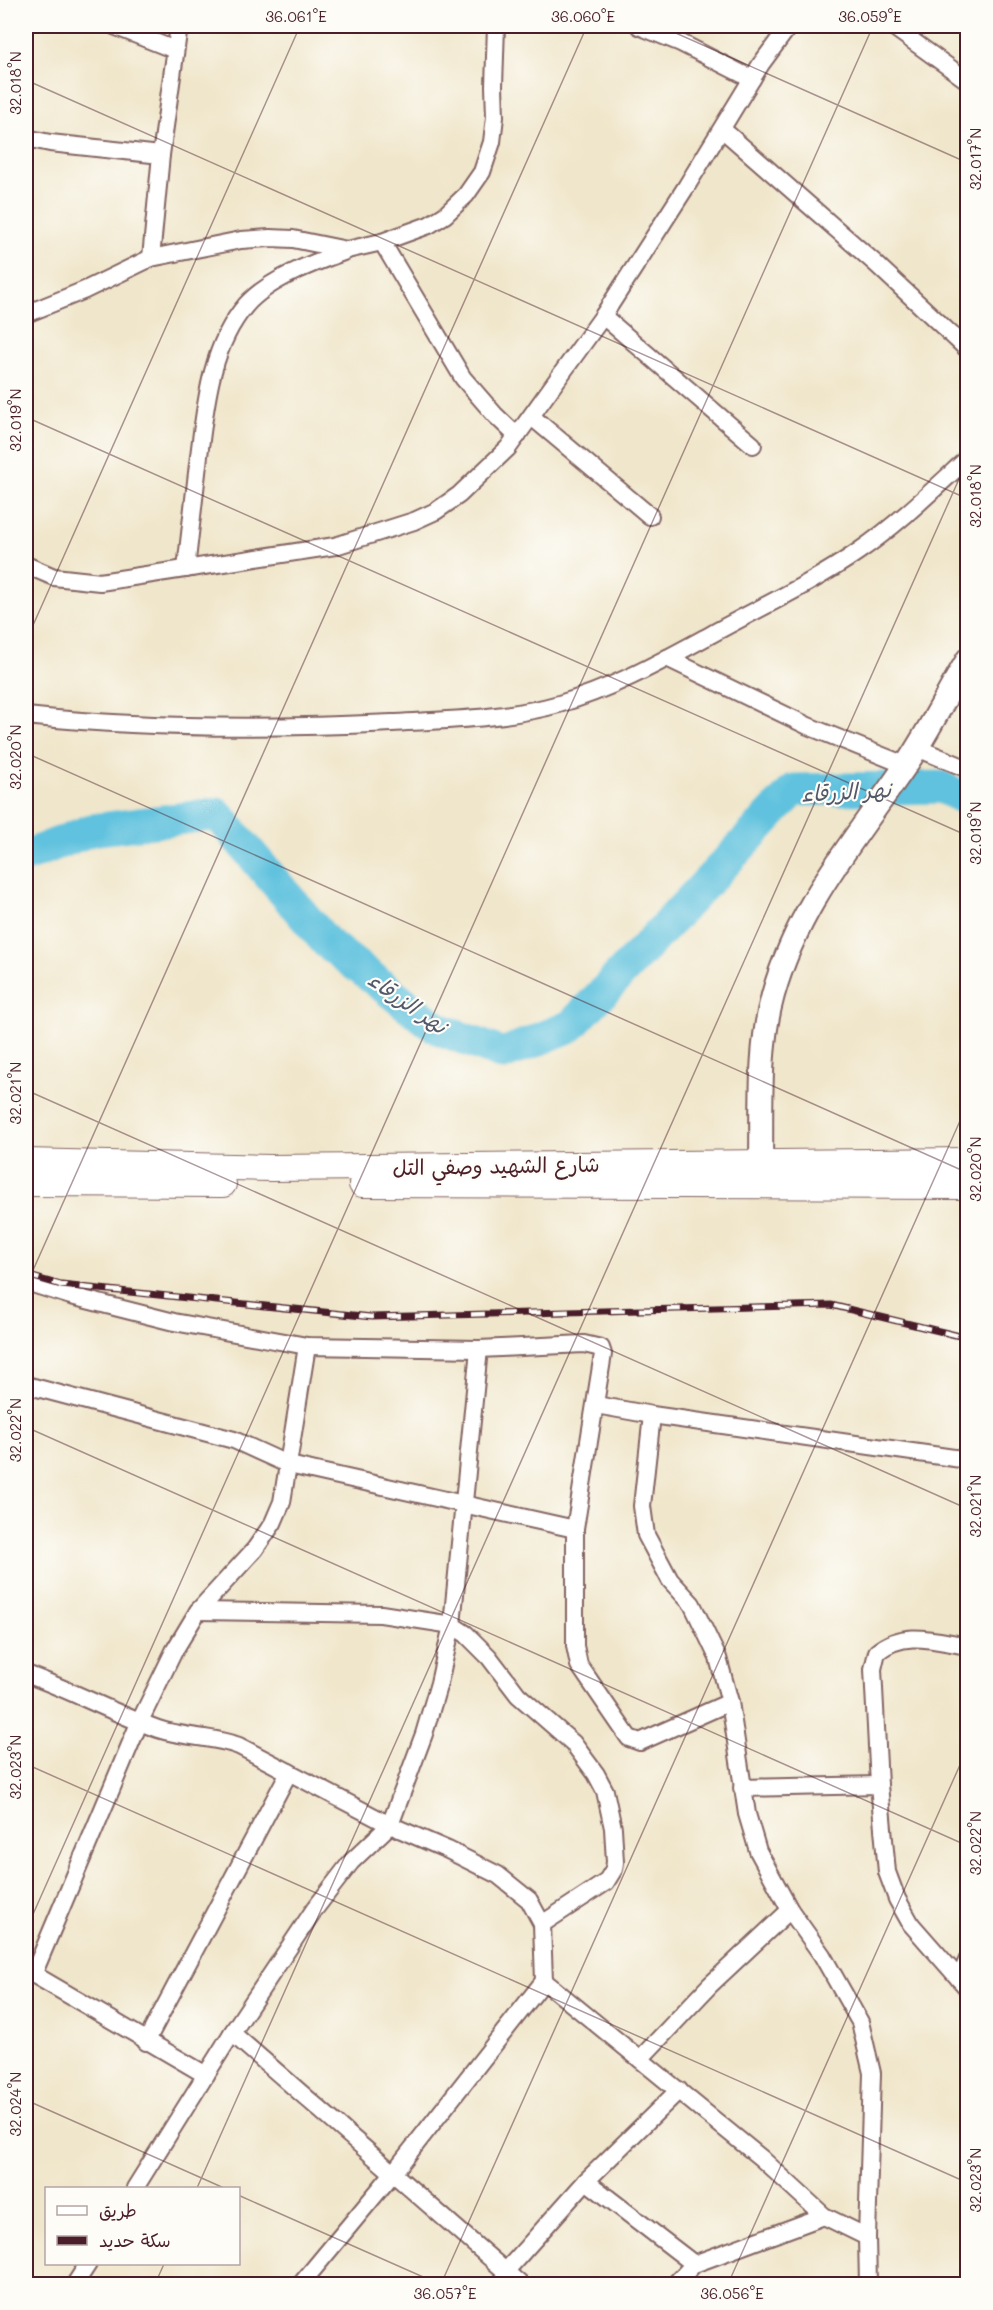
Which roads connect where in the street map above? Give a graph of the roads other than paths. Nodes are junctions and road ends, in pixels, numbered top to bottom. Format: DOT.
graph roads {
  1 [pos="114,26"];
  2 [pos="179,26"];
  3 [pos="496,26"];
  4 [pos="639,26"];
  5 [pos="789,26"];
  6 [pos="892,26"];
  7 [pos="175,50"];
  8 [pos="752,79"];
  9 [pos="968,81"];
  10 [pos="722,129"];
  11 [pos="26,138"];
  12 [pos="161,155"];
  13 [pos="382,242"];
  14 [pos="347,250"];
  15 [pos="150,258"];
  16 [pos="26,314"];
  17 [pos="603,316"];
  18 [pos="968,350"];
  19 [pos="532,417"];
  20 [pos="517,436"];
  21 [pos="753,445"];
  22 [pos="968,458"];
  23 [pos="650,516"];
  24 [pos="26,565"];
  25 [pos="186,569"];
  26 [pos="667,658"];
  27 [pos="968,659"];
  28 [pos="26,716"];
  29 [pos="905,766"];
  30 [pos="968,769"];
  31 [pos="968,1161"];
  32 [pos="26,1162"];
  33 [pos="761,1162"];
  34 [pos="26,1183"];
  35 [pos="968,1186"];
  36 [pos="26,1282"];
  37 [pos="307,1346"];
  38 [pos="479,1349"];
  39 [pos="26,1385"];
  40 [pos="596,1405"];
  41 [pos="652,1415"];
  42 [pos="968,1460"];
  43 [pos="289,1465"];
  44 [pos="465,1503"];
  45 [pos="575,1528"];
  46 [pos="198,1611"];
  47 [pos="452,1625"];
  48 [pos="968,1646"];
  49 [pos="26,1674"];
  50 [pos="730,1702"];
  51 [pos="140,1721"];
  52 [pos="289,1772"];
  53 [pos="879,1785"];
  54 [pos="742,1788"];
  55 [pos="390,1826"];
  56 [pos="790,1910"];
  57 [pos="542,1924"];
  58 [pos="968,1959"];
  59 [pos="29,1972"];
  60 [pos="544,1981"];
  61 [pos="963,1984"];
  62 [pos="232,2033"];
  63 [pos="147,2042"];
  64 [pos="640,2059"];
  65 [pos="206,2075"];
  66 [pos="679,2090"];
  67 [pos="394,2172"];
  68 [pos="586,2181"];
  69 [pos="136,2187"];
  70 [pos="824,2216"];
  71 [pos="867,2237"];
  72 [pos="694,2264"];
  73 [pos="87,2265"];
  74 [pos="506,2271"];
  75 [pos="75,2284"];
  76 [pos="301,2284"];
  77 [pos="520,2284"];
  78 [pos="675,2284"];
  79 [pos="868,2284"];
  1 -- 7 [label="street"];
  2 -- 7 [label="street"];
  3 -- 13 [label="street"];
  4 -- 8 [label="street"];
  5 -- 8 [label="street"];
  6 -- 9 [label="street"];
  7 -- 12 [label="street"];
  8 -- 10 [label="street"];
  10 -- 17 [label="street"];
  10 -- 18 [label="street"];
  11 -- 12 [label="street"];
  12 -- 15 [label="street"];
  13 -- 14 [label="street"];
  13 -- 20 [label="street"];
  14 -- 15 [label="street"];
  14 -- 25 [label="street"];
  15 -- 16 [label="street"];
  17 -- 19 [label="street"];
  17 -- 21 [label="street"];
  19 -- 20 [label="street"];
  19 -- 23 [label="street"];
  20 -- 25 [label="street"];
  22 -- 26 [label="street"];
  24 -- 25 [label="street"];
  26 -- 28 [label="street"];
  26 -- 29 [label="street"];
  27 -- 29 [label="street"];
  29 -- 30 [label="street"];
  29 -- 33 [label="street"];
  31 -- 33 [label="main road, شارع الشهيد وصفي التل"];
  32 -- 33 [label="main road, شارع الشهيد وصفي التل"];
  34 -- 35 [label="main road, شارع الشهيد وصفي التل"];
  36 -- 37 [label="street"];
  37 -- 38 [label="street"];
  37 -- 43 [label="street"];
  38 -- 40 [label="street"];
  38 -- 44 [label="street"];
  39 -- 43 [label="street"];
  40 -- 41 [label="street"];
  40 -- 45 [label="street"];
  41 -- 42 [label="street"];
  41 -- 50 [label="street"];
  43 -- 44 [label="street"];
  43 -- 46 [label="street"];
  44 -- 45 [label="street"];
  44 -- 47 [label="street"];
  45 -- 50 [label="street"];
  46 -- 47 [label="street"];
  46 -- 51 [label="street"];
  47 -- 55 [label="street"];
  47 -- 57 [label="street"];
  48 -- 53 [label="street"];
  49 -- 51 [label="street"];
  50 -- 54 [label="street"];
  51 -- 52 [label="street"];
  51 -- 59 [label="street"];
  52 -- 55 [label="street"];
  52 -- 63 [label="street"];
  53 -- 54 [label="street"];
  53 -- 61 [label="street"];
  54 -- 56 [label="street"];
  55 -- 57 [label="street"];
  55 -- 62 [label="street"];
  56 -- 64 [label="street"];
  56 -- 71 [label="street"];
  57 -- 60 [label="street"];
  58 -- 61 [label="street"];
  59 -- 63 [label="street"];
  60 -- 64 [label="street"];
  60 -- 67 [label="street"];
  62 -- 65 [label="street"];
  62 -- 67 [label="street"];
  63 -- 65 [label="street"];
  64 -- 66 [label="street"];
  65 -- 69 [label="street"];
  66 -- 68 [label="street"];
  66 -- 70 [label="street"];
  67 -- 74 [label="street"];
  67 -- 76 [label="street"];
  68 -- 72 [label="street"];
  68 -- 74 [label="street"];
  70 -- 71 [label="street"];
  70 -- 72 [label="street"];
  71 -- 79 [label="street"];
  72 -- 78 [label="street"];
  73 -- 75 [label="street"];
  74 -- 77 [label="street"];
}
